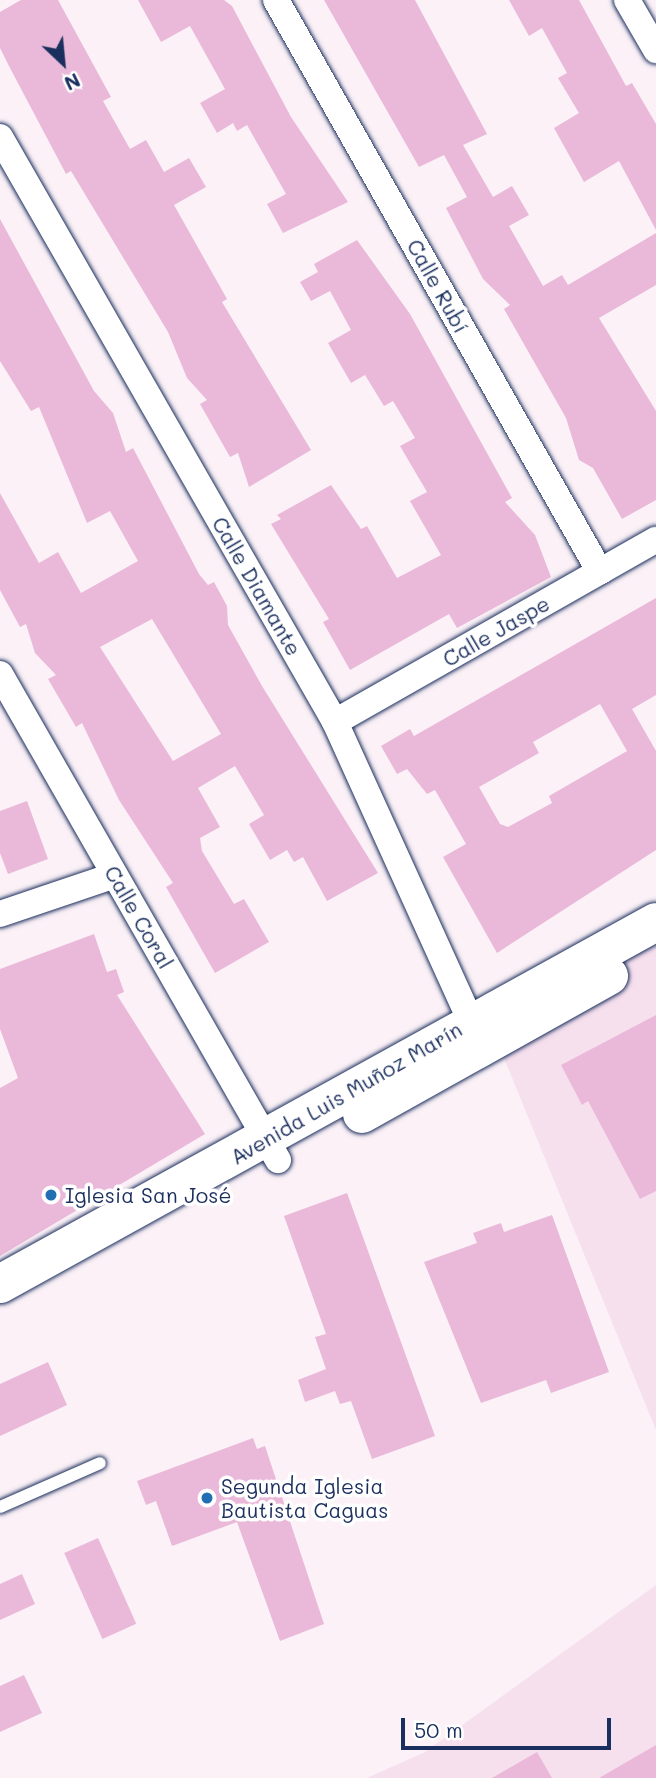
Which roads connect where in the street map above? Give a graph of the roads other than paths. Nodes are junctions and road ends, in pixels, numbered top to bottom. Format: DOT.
graph roads {
  1 [pos="276,0"];
  2 [pos="627,0"];
  3 [pos="656,50"];
  4 [pos="0,137"];
  5 [pos="656,540"];
  6 [pos="600,572"];
  7 [pos="0,674"];
  8 [pos="335,722"];
  9 [pos="115,875"];
  10 [pos="0,914"];
  11 [pos="656,922"];
  12 [pos="656,950"];
  13 [pos="484,1031"];
  14 [pos="272,1150"];
  15 [pos="0,1284"];
  16 [pos="0,1309"];
  17 [pos="100,1464"];
  18 [pos="0,1507"];
  1 -- 6 [label="street, Calle Rubí"];
  2 -- 3 [label="street"];
  4 -- 8 [label="street, Calle Diamante"];
  5 -- 6 [label="street, Calle Jaspe"];
  6 -- 8 [label="street, Calle Jaspe"];
  7 -- 9 [label="street, Calle Coral"];
  8 -- 13 [label="street, Calle Diamante"];
  9 -- 10 [label="street"];
  9 -- 14 [label="street, Calle Coral"];
  11 -- 13 [label="main road, Avenida Luis Muñoz Marín"];
  12 -- 13 [label="main road, Avenida Luis Muñoz Marín"];
  13 -- 14 [label="main road, Avenida Luis Muñoz Marín"];
  14 -- 15 [label="main road, Avenida Luis Muñoz Marín"];
  14 -- 16 [label="main road, Avenida Luis Muñoz Marín"];
  17 -- 18 [label="lane"];
}
